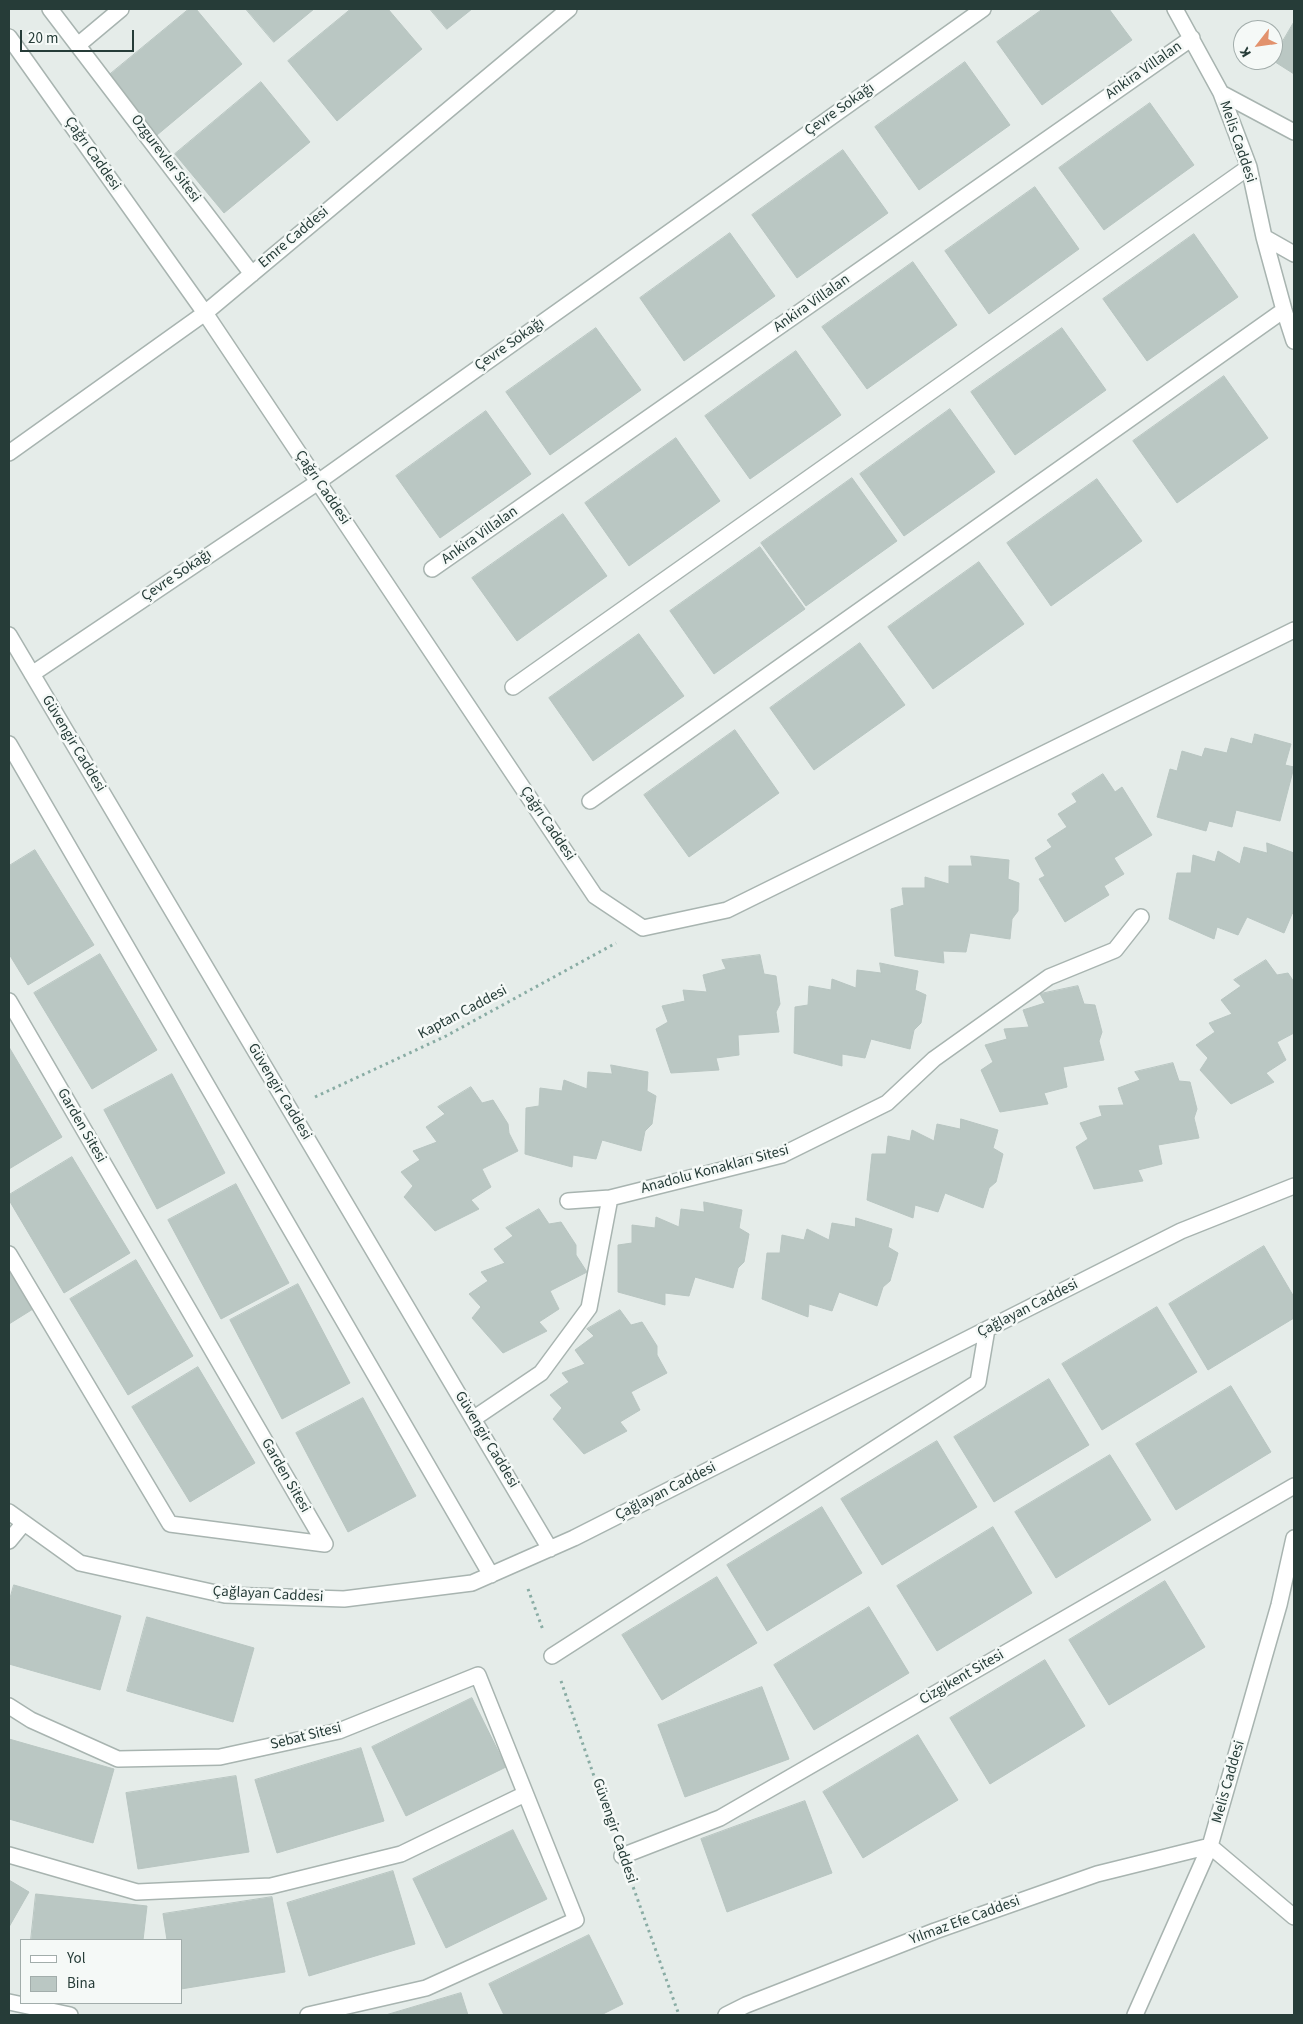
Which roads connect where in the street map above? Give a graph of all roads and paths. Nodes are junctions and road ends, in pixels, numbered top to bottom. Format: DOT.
graph roads {
  1 [pos="50,9"];
  2 [pos="121,9"];
  3 [pos="569,9"];
  4 [pos="983,9"];
  5 [pos="1175,9"];
  6 [pos="9,36"];
  7 [pos="1192,38"];
  8 [pos="78,45"];
  9 [pos="1221,93"];
  10 [pos="1294,132"];
  11 [pos="1249,167"];
  12 [pos="1264,237"];
  13 [pos="1294,254"];
  14 [pos="252,274"];
  15 [pos="1284,310"];
  16 [pos="205,313"];
  17 [pos="1294,341"];
  18 [pos="9,453"];
  19 [pos="318,482"];
  20 [pos="432,569"];
  21 [pos="1294,630"];
  22 [pos="9,635"];
  23 [pos="32,674"];
  24 [pos="513,687"];
  25 [pos="9,744"];
  26 [pos="590,802"];
  27 [pos="1141,917"];
  28 [pos="643,928"];
  29 [pos="9,1001"];
  30 [pos="289,1109"];
  31 [pos="1294,1186"];
  32 [pos="610,1198"];
  33 [pos="568,1201"];
  34 [pos="9,1254"];
  35 [pos="987,1330"];
  36 [pos="473,1419"];
  37 [pos="1294,1486"];
  38 [pos="9,1512"];
  39 [pos="23,1524"];
  40 [pos="1294,1538"];
  41 [pos="9,1541"];
  42 [pos="550,1549"];
  43 [pos="518,1562"];
  44 [pos="491,1575"];
  45 [pos="552,1656"];
  46 [pos="9,1706"];
  47 [pos="525,1794"];
  48 [pos="1210,1846"];
  49 [pos="9,1854"];
  50 [pos="622,1856"];
  51 [pos="1294,1917"];
  52 [pos="9,2002"];
  53 [pos="70,2015"];
  54 [pos="308,2015"];
  55 [pos="679,2015"];
  56 [pos="726,2015"];
  57 [pos="1135,2015"];
  1 -- 8 [label="street, Ozgurevler Sitesi"];
  2 -- 8 [label="street"];
  3 -- 14 [label="street, Emre Caddesi"];
  4 -- 19 [label="street, Çevre Sokağı"];
  5 -- 7 [label="street, Melis Caddesi"];
  6 -- 16 [label="street, Çağrı Caddesi"];
  7 -- 9 [label="street, Melis Caddesi"];
  7 -- 20 [label="street, Ankira Villalan"];
  8 -- 14 [label="street, Ozgurevler Sitesi"];
  9 -- 10 [label="street"];
  9 -- 11 [label="street, Melis Caddesi"];
  11 -- 12 [label="street, Melis Caddesi"];
  11 -- 24 [label="street"];
  12 -- 13 [label="street"];
  12 -- 15 [label="street, Melis Caddesi"];
  14 -- 16 [label="street, Emre Caddesi"];
  15 -- 17 [label="street, Melis Caddesi"];
  15 -- 26 [label="street"];
  16 -- 18 [label="street, Emre Caddesi"];
  16 -- 19 [label="street, Çağrı Caddesi"];
  19 -- 23 [label="street, Çevre Sokağı"];
  19 -- 28 [label="street, Çağrı Caddesi"];
  21 -- 28 [label="street"];
  22 -- 23 [label="street, Güvengir Caddesi"];
  23 -- 30 [label="street, Güvengir Caddesi"];
  25 -- 44 [label="street"];
  27 -- 32 [label="street, Anadolu Konakları Sitesi"];
  28 -- 30 [label="path, Kaptan Caddesi"];
  29 -- 34 [label="street, Garden Sitesi"];
  30 -- 36 [label="street, Güvengir Caddesi"];
  31 -- 35 [label="street, Çağlayan Caddesi"];
  32 -- 33 [label="street, Anadolu Konakları Sitesi"];
  32 -- 36 [label="street"];
  35 -- 42 [label="street, Çağlayan Caddesi"];
  35 -- 45 [label="street"];
  36 -- 42 [label="street, Güvengir Caddesi"];
  37 -- 50 [label="street, Cizgikent Sitesi"];
  38 -- 39 [label="street, Çağlayan Caddesi"];
  39 -- 41 [label="street"];
  39 -- 44 [label="street, Çağlayan Caddesi"];
  40 -- 48 [label="street, Melis Caddesi"];
  42 -- 43 [label="street, Çağlayan Caddesi"];
  43 -- 44 [label="street, Çağlayan Caddesi"];
  43 -- 45 [label="path, Güvengir Caddesi"];
  45 -- 50 [label="path, Güvengir Caddesi"];
  46 -- 47 [label="street, Sebat Sitesi"];
  47 -- 49 [label="street"];
  47 -- 54 [label="street, Sebat Sitesi"];
  48 -- 51 [label="street"];
  48 -- 56 [label="street, Yılmaz Efe Caddesi"];
  48 -- 57 [label="street, Melis Caddesi"];
  50 -- 55 [label="path, Güvengir Caddesi"];
  52 -- 53 [label="street"];
}
